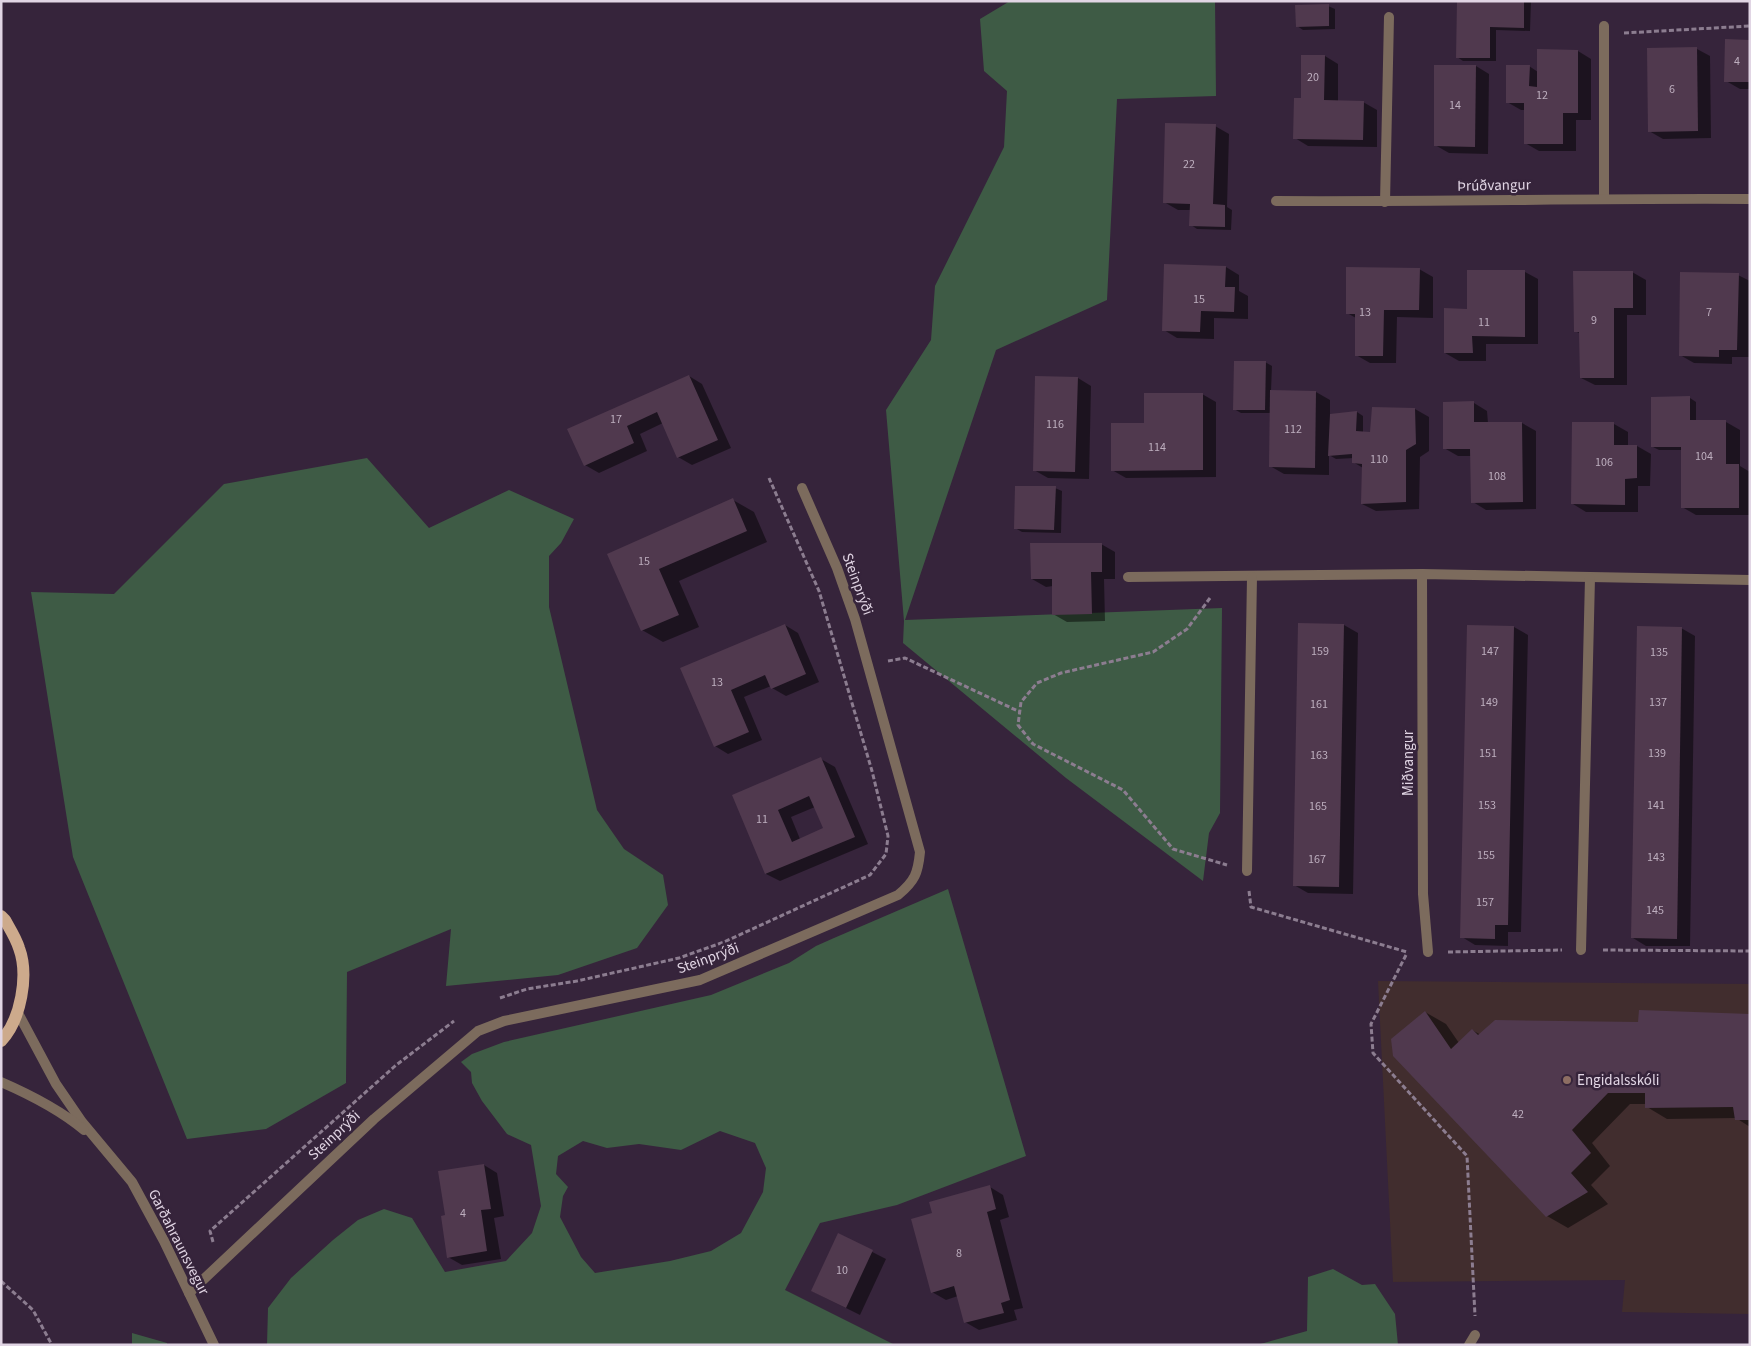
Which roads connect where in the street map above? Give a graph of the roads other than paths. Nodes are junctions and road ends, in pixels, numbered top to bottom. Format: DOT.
graph roads {
  1 [pos="1389,17"];
  2 [pos="1604,30"];
  3 [pos="1604,198"];
  4 [pos="1750,200"];
  5 [pos="1276,201"];
  6 [pos="1386,202"];
  7 [pos="802,488"];
  8 [pos="1422,574"];
  9 [pos="1128,577"];
  10 [pos="1252,577"];
  11 [pos="1590,578"];
  12 [pos="1750,580"];
  13 [pos="1247,871"];
  14 [pos="3,915"];
  15 [pos="1582,950"];
  16 [pos="1428,952"];
  17 [pos="18,1013"];
  18 [pos="1,1041"];
  19 [pos="1,1082"];
  20 [pos="112,1157"];
  21 [pos="189,1293"];
  22 [pos="1475,1335"];
  23 [pos="214,1345"];
  24 [pos="1469,1345"];
  1 -- 6 [label="street"];
  2 -- 3 [label="street"];
  3 -- 4 [label="street, Þrúðvangur"];
  3 -- 6 [label="street, Þrúðvangur"];
  5 -- 6 [label="street, Þrúðvangur"];
  7 -- 21 [label="street, Steinprýði"];
  8 -- 10 [label="street"];
  8 -- 11 [label="street"];
  8 -- 16 [label="street, Miðvangur"];
  9 -- 10 [label="street"];
  10 -- 13 [label="street"];
  11 -- 12 [label="street"];
  11 -- 15 [label="street"];
  14 -- 17 [label="main road"];
  17 -- 18 [label="main road"];
  17 -- 20 [label="street, Garðahraunsvegur"];
  19 -- 20 [label="street, Garðahraunsvegur"];
  20 -- 21 [label="street, Garðahraunsvegur"];
  21 -- 23 [label="street, Garðahraunsvegur"];
  22 -- 24 [label="street"];
}
